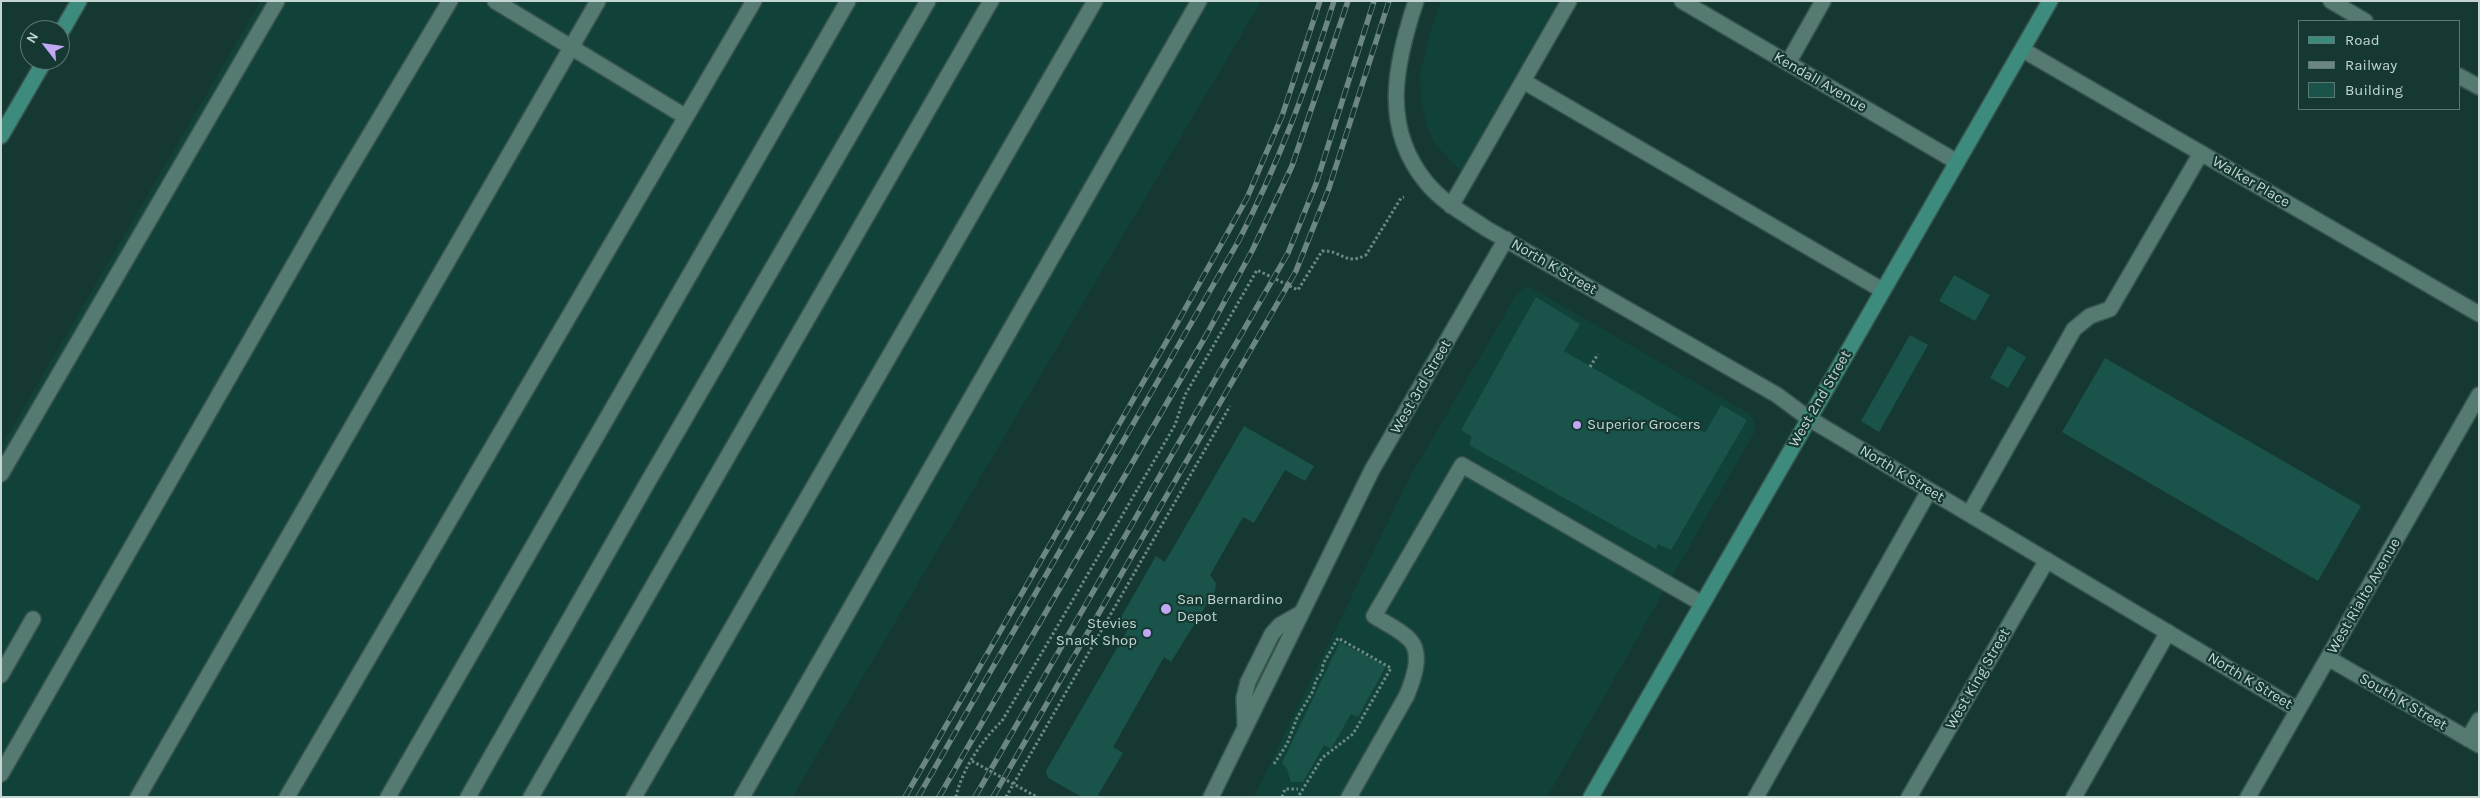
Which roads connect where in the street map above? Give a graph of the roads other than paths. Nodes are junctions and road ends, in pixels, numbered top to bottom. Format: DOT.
graph roads {
  1 [pos="79,1"];
  2 [pos="277,1"];
  3 [pos="450,1"];
  4 [pos="495,1"];
  5 [pos="598,1"];
  6 [pos="754,1"];
  7 [pos="848,1"];
  8 [pos="928,1"];
  9 [pos="991,1"];
  10 [pos="1095,1"];
  11 [pos="1199,1"];
  12 [pos="1416,1"];
  13 [pos="1569,1"];
  14 [pos="1682,1"];
  15 [pos="1823,1"];
  16 [pos="2050,1"];
  17 [pos="2331,1"];
  18 [pos="68,20"];
  19 [pos="2363,20"];
  20 [pos="572,47"];
  21 [pos="2023,50"];
  22 [pos="1788,63"];
  23 [pos="39,70"];
  24 [pos="2460,77"];
  25 [pos="1523,81"];
  26 [pos="2479,87"];
  27 [pos="686,117"];
  28 [pos="1,136"];
  29 [pos="2201,153"];
  30 [pos="1957,162"];
  31 [pos="1451,206"];
  32 [pos="1506,239"];
  33 [pos="1882,290"];
  34 [pos="2479,314"];
  35 [pos="2479,395"];
  36 [pos="1808,418"];
  37 [pos="1,474"];
  38 [pos="1929,491"];
  39 [pos="1969,514"];
  40 [pos="2046,560"];
  41 [pos="1701,603"];
  42 [pos="33,619"];
  43 [pos="2168,632"];
  44 [pos="2328,658"];
  45 [pos="1,675"];
  46 [pos="2298,710"];
  47 [pos="2479,720"];
  48 [pos="2473,742"];
  49 [pos="1,774"];
  50 [pos="138,797"];
  51 [pos="287,797"];
  52 [pos="388,797"];
  53 [pos="468,797"];
  54 [pos="531,797"];
  55 [pos="634,797"];
  56 [pos="742,797"];
  57 [pos="1211,797"];
  58 [pos="1349,797"];
  59 [pos="1591,797"];
  60 [pos="1756,797"];
  61 [pos="1909,797"];
  62 [pos="2074,797"];
  63 [pos="2248,797"];
  1 -- 18 [label="main road"];
  2 -- 37 [label="street"];
  3 -- 49 [label="street"];
  4 -- 20 [label="street"];
  5 -- 20 [label="street"];
  6 -- 27 [label="street"];
  7 -- 52 [label="street"];
  8 -- 53 [label="street"];
  9 -- 54 [label="street"];
  10 -- 55 [label="street"];
  11 -- 56 [label="street"];
  12 -- 31 [label="street"];
  13 -- 25 [label="street"];
  14 -- 22 [label="street, Kendall Avenue"];
  15 -- 22 [label="street"];
  16 -- 21 [label="main road, West 2nd Street"];
  17 -- 19 [label="street"];
  20 -- 27 [label="street"];
  20 -- 50 [label="street"];
  21 -- 29 [label="street, Walker Place"];
  21 -- 30 [label="main road, West 2nd Street"];
  22 -- 30 [label="street, Kendall Avenue"];
  23 -- 28 [label="main road"];
  24 -- 26 [label="street"];
  25 -- 31 [label="street"];
  25 -- 33 [label="street"];
  27 -- 51 [label="street"];
  29 -- 34 [label="street, Walker Place"];
  29 -- 39 [label="street"];
  30 -- 33 [label="main road, West 2nd Street"];
  31 -- 32 [label="street"];
  32 -- 36 [label="street, North K Street"];
  32 -- 57 [label="street, West 3rd Street"];
  33 -- 36 [label="main road, West 2nd Street"];
  35 -- 44 [label="street, West Rialto Avenue"];
  36 -- 38 [label="street, North K Street"];
  36 -- 41 [label="main road, West 2nd Street"];
  38 -- 39 [label="street, North K Street"];
  38 -- 60 [label="street"];
  39 -- 40 [label="street, North K Street"];
  40 -- 43 [label="street, North K Street"];
  40 -- 61 [label="street, West King Street"];
  41 -- 58 [label="street"];
  41 -- 59 [label="main road, West 2nd Street"];
  42 -- 45 [label="street"];
  43 -- 46 [label="street, North K Street"];
  43 -- 62 [label="street"];
  44 -- 46 [label="street, West Rialto Avenue"];
  44 -- 48 [label="street, South K Street"];
  46 -- 63 [label="street, West Rialto Avenue"];
  47 -- 48 [label="street"];
}
